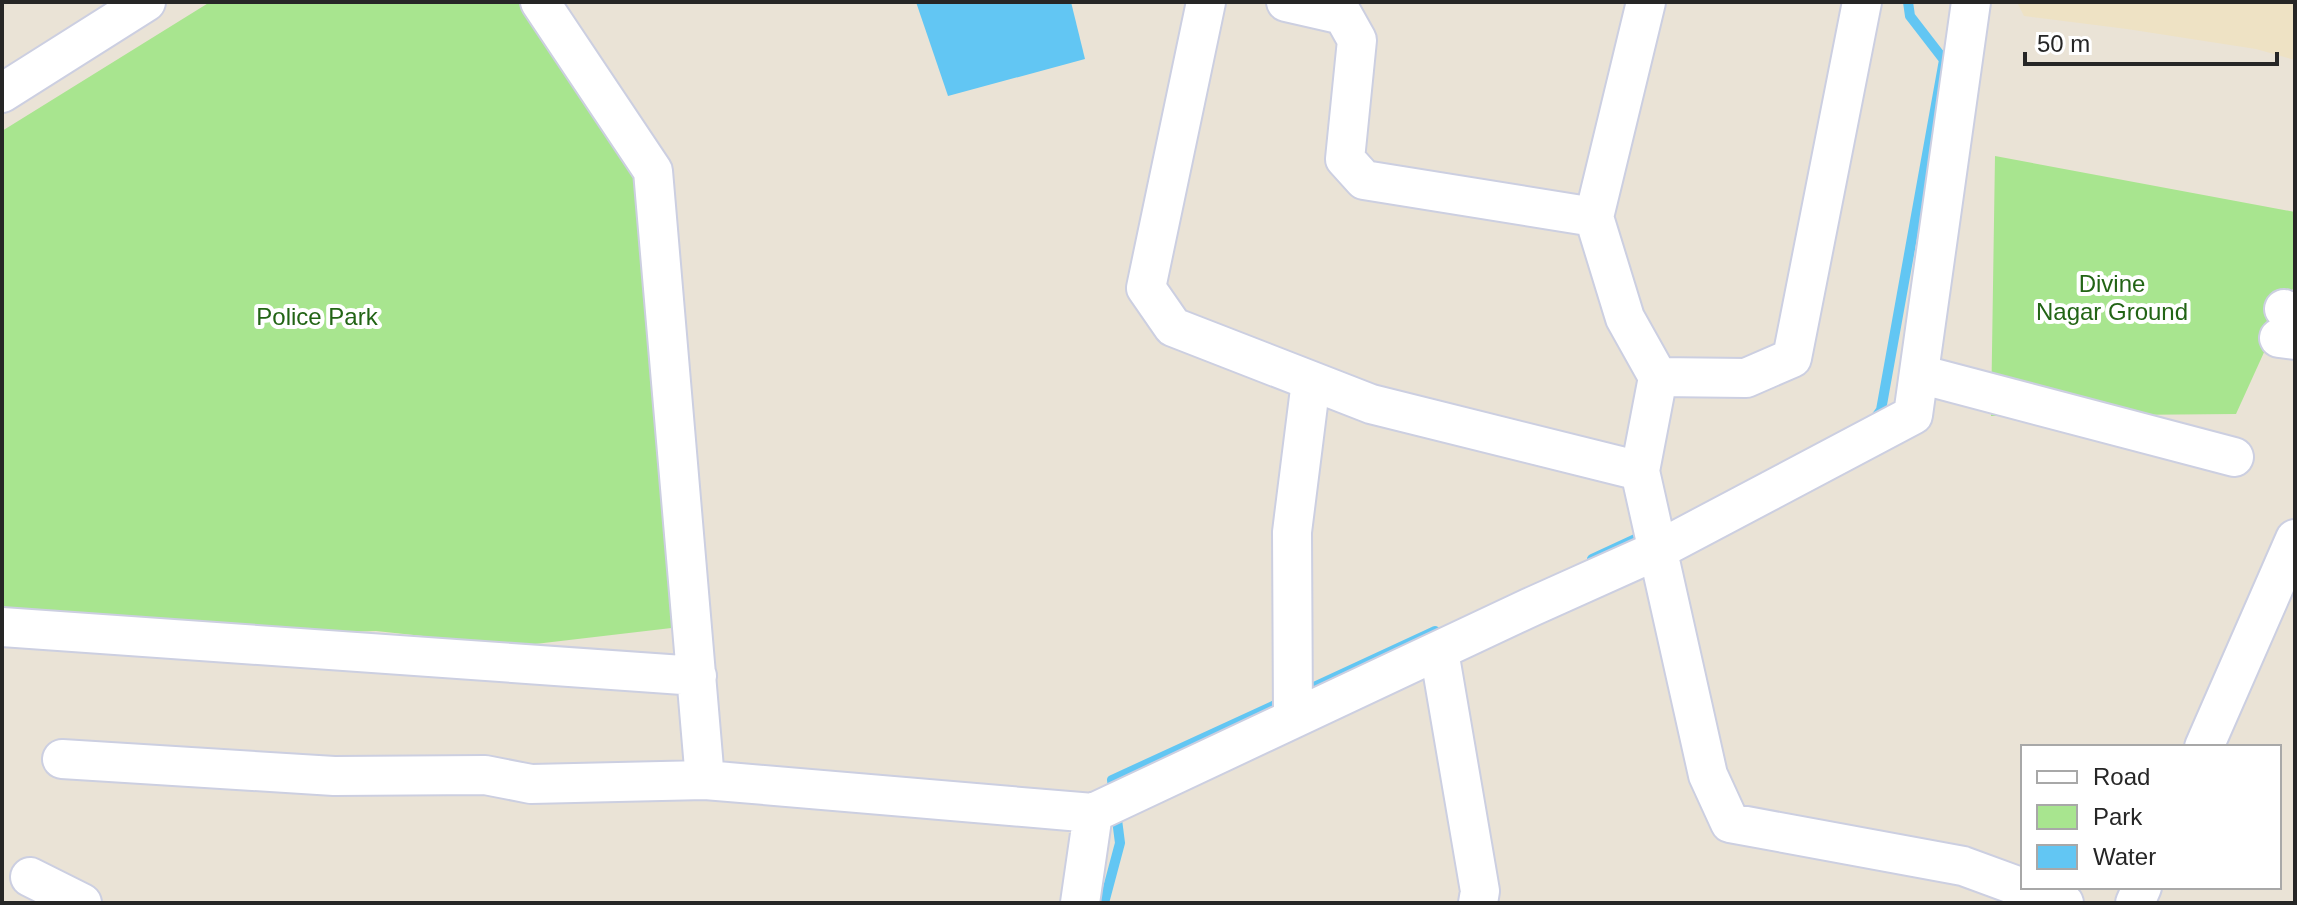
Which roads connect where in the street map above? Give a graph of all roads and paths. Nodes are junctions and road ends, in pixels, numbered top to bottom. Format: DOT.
graph roads {
  1 [pos="146,2"];
  2 [pos="540,2"];
  3 [pos="1206,2"];
  4 [pos="1286,2"];
  5 [pos="1646,2"];
  6 [pos="1862,2"];
  7 [pos="1971,2"];
  8 [pos="2,93"];
  9 [pos="1594,217"];
  10 [pos="1919,374"];
  11 [pos="1658,377"];
  12 [pos="1311,381"];
  13 [pos="2234,457"];
  14 [pos="1640,471"];
  15 [pos="2295,539"];
  16 [pos="1658,550"];
  17 [pos="2,627"];
  18 [pos="1439,651"];
  19 [pos="697,676"];
  20 [pos="1293,719"];
  21 [pos="2205,745"];
  22 [pos="62,759"];
  23 [pos="705,780"];
  24 [pos="1093,813"];
  25 [pos="30,877"];
  26 [pos="2021,887"];
  27 [pos="2026,889"];
  28 [pos="82,903"];
  29 [pos="1080,903"];
  30 [pos="1478,903"];
  31 [pos="2064,903"];
  1 -- 8 [label="street"];
  2 -- 19 [label="street"];
  3 -- 12 [label="street"];
  4 -- 9 [label="street"];
  5 -- 9 [label="street"];
  6 -- 11 [label="street"];
  7 -- 10 [label="street"];
  9 -- 11 [label="street"];
  10 -- 13 [label="street"];
  10 -- 16 [label="street"];
  11 -- 14 [label="street"];
  12 -- 14 [label="street"];
  12 -- 20 [label="street"];
  14 -- 16 [label="street"];
  15 -- 21 [label="street"];
  16 -- 18 [label="street"];
  16 -- 26 [label="street"];
  17 -- 19 [label="street"];
  18 -- 20 [label="street"];
  18 -- 30 [label="street"];
  19 -- 23 [label="street"];
  20 -- 24 [label="street"];
  22 -- 23 [label="street"];
  23 -- 24 [label="street"];
  24 -- 29 [label="street"];
  25 -- 28 [label="street"];
  27 -- 31 [label="street"];
}
